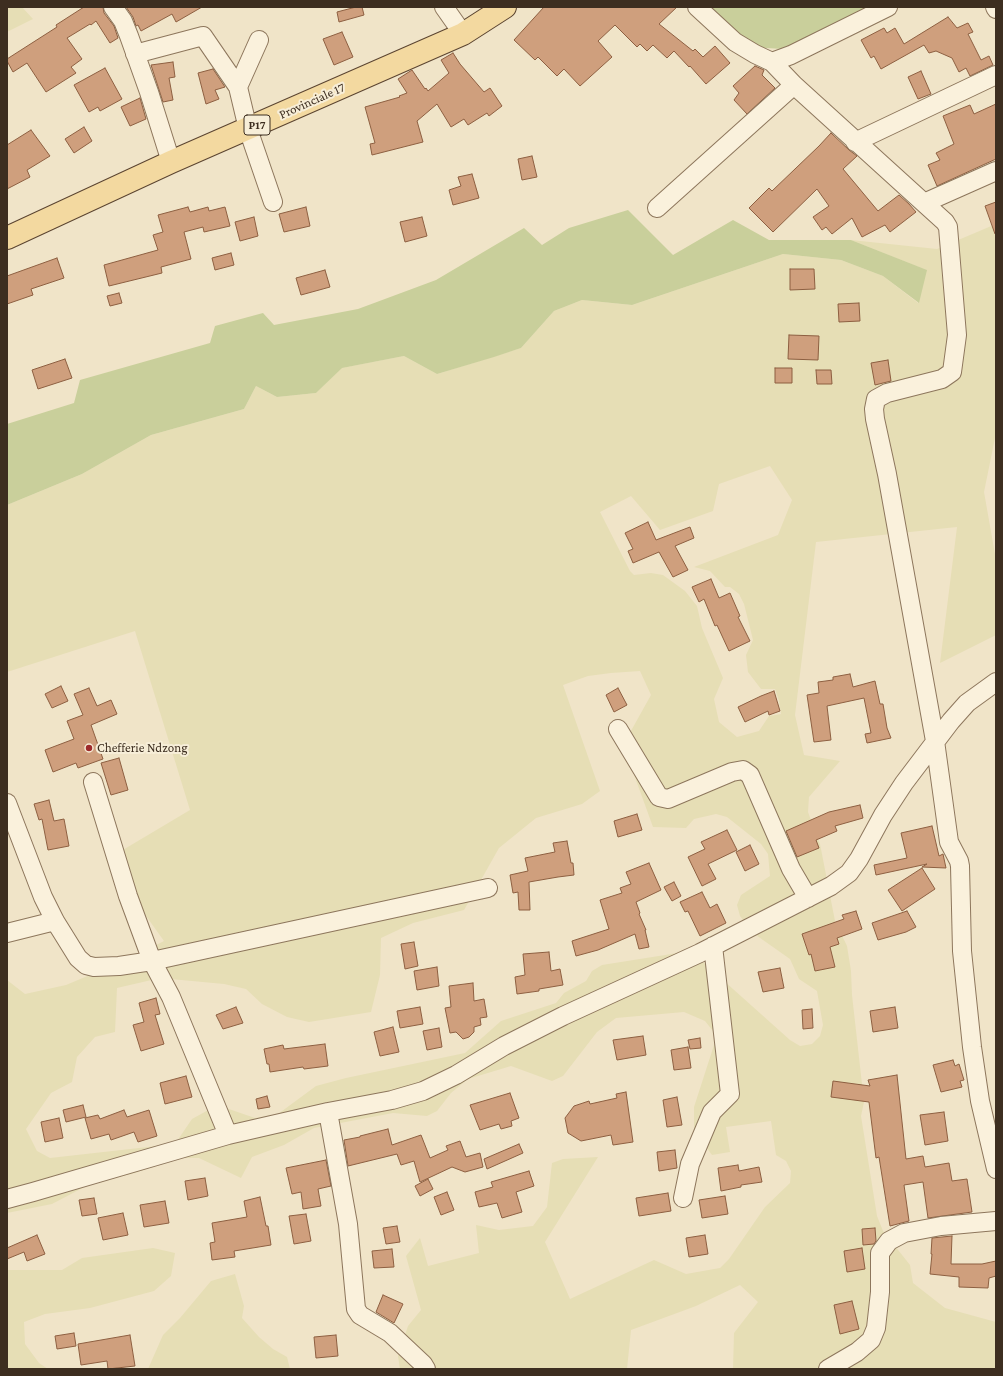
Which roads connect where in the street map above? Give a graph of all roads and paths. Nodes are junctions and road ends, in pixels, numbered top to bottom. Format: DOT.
graph roads {
  1 [pos="113,7"];
  2 [pos="444,7"];
  3 [pos="505,7"];
  4 [pos="697,7"];
  5 [pos="888,7"];
  6 [pos="463,34"];
  7 [pos="259,40"];
  8 [pos="135,54"];
  9 [pos="772,62"];
  10 [pos="996,75"];
  11 [pos="794,85"];
  12 [pos="238,87"];
  13 [pos="248,129"];
  14 [pos="855,142"];
  15 [pos="171,162"];
  16 [pos="996,171"];
  17 [pos="273,202"];
  18 [pos="924,203"];
  19 [pos="657,208"];
  20 [pos="7,238"];
  21 [pos="996,682"];
  22 [pos="618,729"];
  23 [pos="935,742"];
  24 [pos="93,782"];
  25 [pos="7,803"];
  26 [pos="488,888"];
  27 [pos="808,898"];
  28 [pos="54,921"];
  29 [pos="7,933"];
  30 [pos="713,946"];
  31 [pos="152,961"];
  32 [pos="328,1112"];
  33 [pos="228,1135"];
  34 [pos="996,1169"];
  35 [pos="7,1198"];
  36 [pos="683,1198"];
  37 [pos="996,1221"];
  38 [pos="426,1369"];
  39 [pos="828,1369"];
  1 -- 8 [label="street"];
  2 -- 6 [label="street"];
  3 -- 6 [label="main road, Provinciale 17 / P17"];
  4 -- 9 [label="street"];
  5 -- 9 [label="street"];
  6 -- 13 [label="main road, Provinciale 17 / P17"];
  7 -- 12 [label="street"];
  8 -- 12 [label="street"];
  8 -- 15 [label="street"];
  9 -- 11 [label="street"];
  10 -- 14 [label="street"];
  11 -- 14 [label="street"];
  11 -- 19 [label="street"];
  12 -- 13 [label="street"];
  13 -- 15 [label="main road, Provinciale 17 / P17"];
  13 -- 17 [label="street"];
  14 -- 18 [label="street"];
  15 -- 20 [label="main road, Provinciale 17 / P17"];
  16 -- 18 [label="street"];
  18 -- 23 [label="street"];
  21 -- 23 [label="street"];
  22 -- 27 [label="street"];
  23 -- 27 [label="street"];
  23 -- 34 [label="street"];
  24 -- 31 [label="street"];
  25 -- 28 [label="street"];
  26 -- 31 [label="street"];
  27 -- 30 [label="street"];
  28 -- 29 [label="street"];
  28 -- 31 [label="street"];
  30 -- 32 [label="street"];
  30 -- 36 [label="street"];
  31 -- 33 [label="street"];
  32 -- 33 [label="street"];
  32 -- 38 [label="street"];
  33 -- 35 [label="street"];
  37 -- 39 [label="street"];
}
